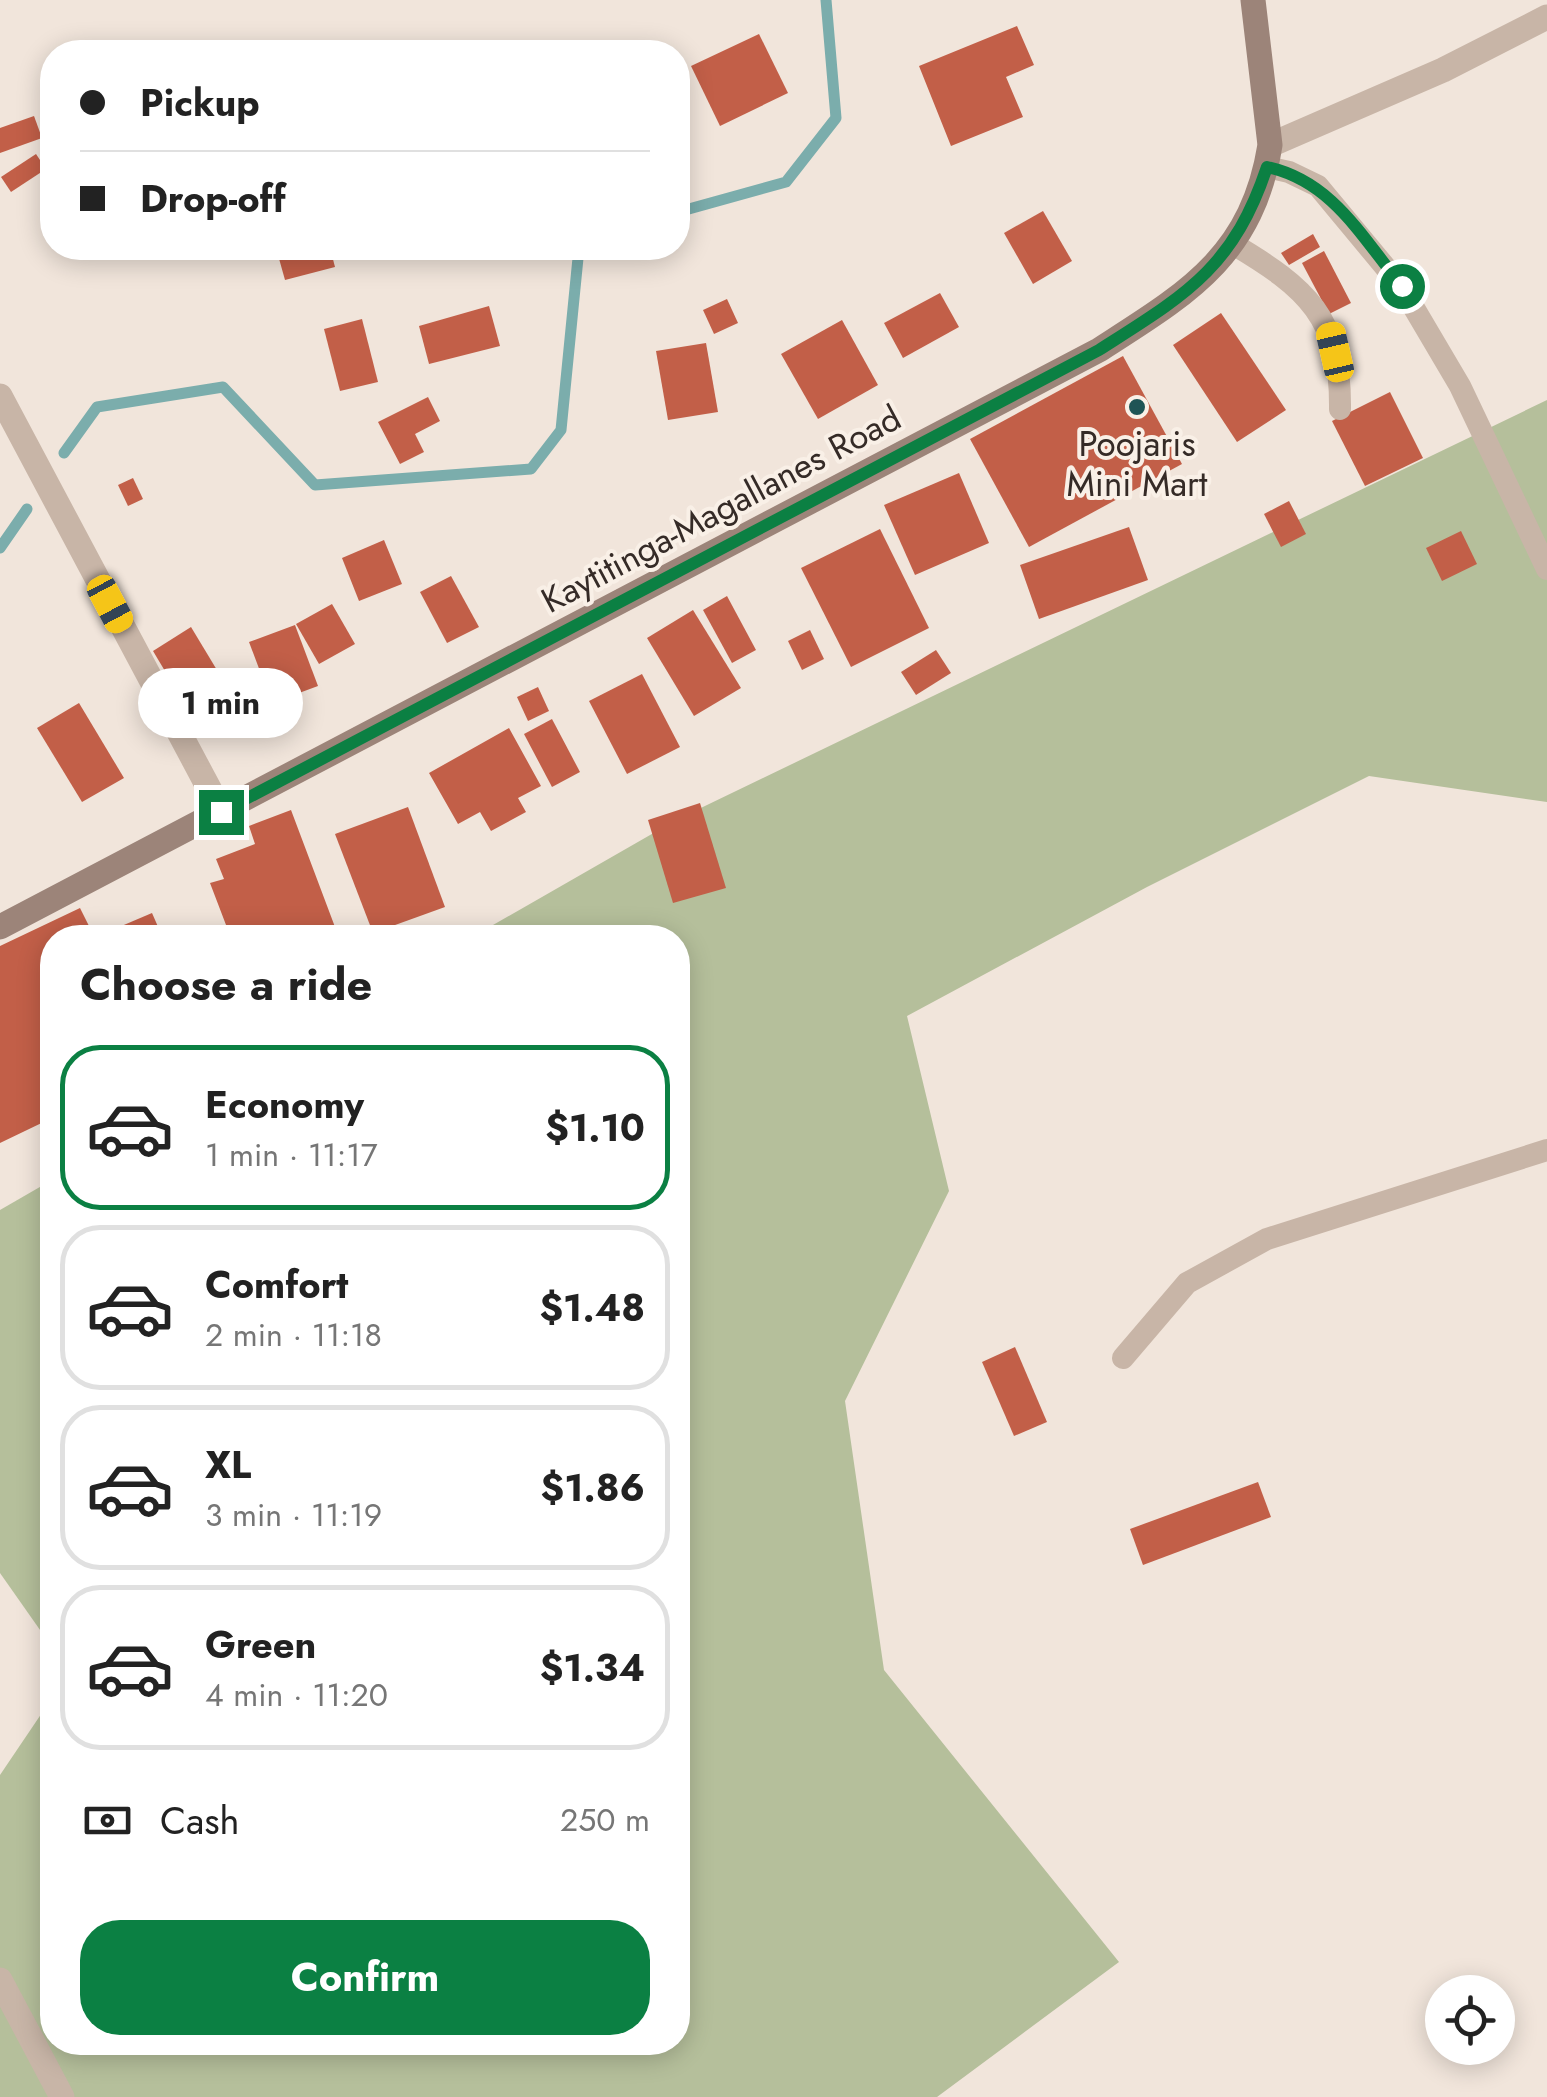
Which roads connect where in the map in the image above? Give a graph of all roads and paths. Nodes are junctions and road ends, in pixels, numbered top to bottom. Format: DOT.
graph roads {
  1 [pos="1252,0"];
  2 [pos="1547,17"];
  3 [pos="1269,156"];
  4 [pos="1233,244"];
  5 [pos="0,396"];
  6 [pos="1340,409"];
  7 [pos="1547,569"];
  8 [pos="221,812"];
  9 [pos="0,927"];
  10 [pos="1547,1150"];
  11 [pos="1123,1358"];
  12 [pos="0,1980"];
  13 [pos="62,2097"];
  1 -- 3 [label="main road, Kaytitinga-Magallanes Road"];
  2 -- 3 [label="street"];
  3 -- 4 [label="main road, Kaytitinga-Magallanes Road"];
  3 -- 7 [label="lane"];
  4 -- 6 [label="lane"];
  4 -- 8 [label="main road, Kaytitinga-Magallanes Road"];
  5 -- 8 [label="street"];
  8 -- 9 [label="main road, Kaytitinga-Magallanes Road"];
  10 -- 11 [label="lane"];
  12 -- 13 [label="street"];
}
